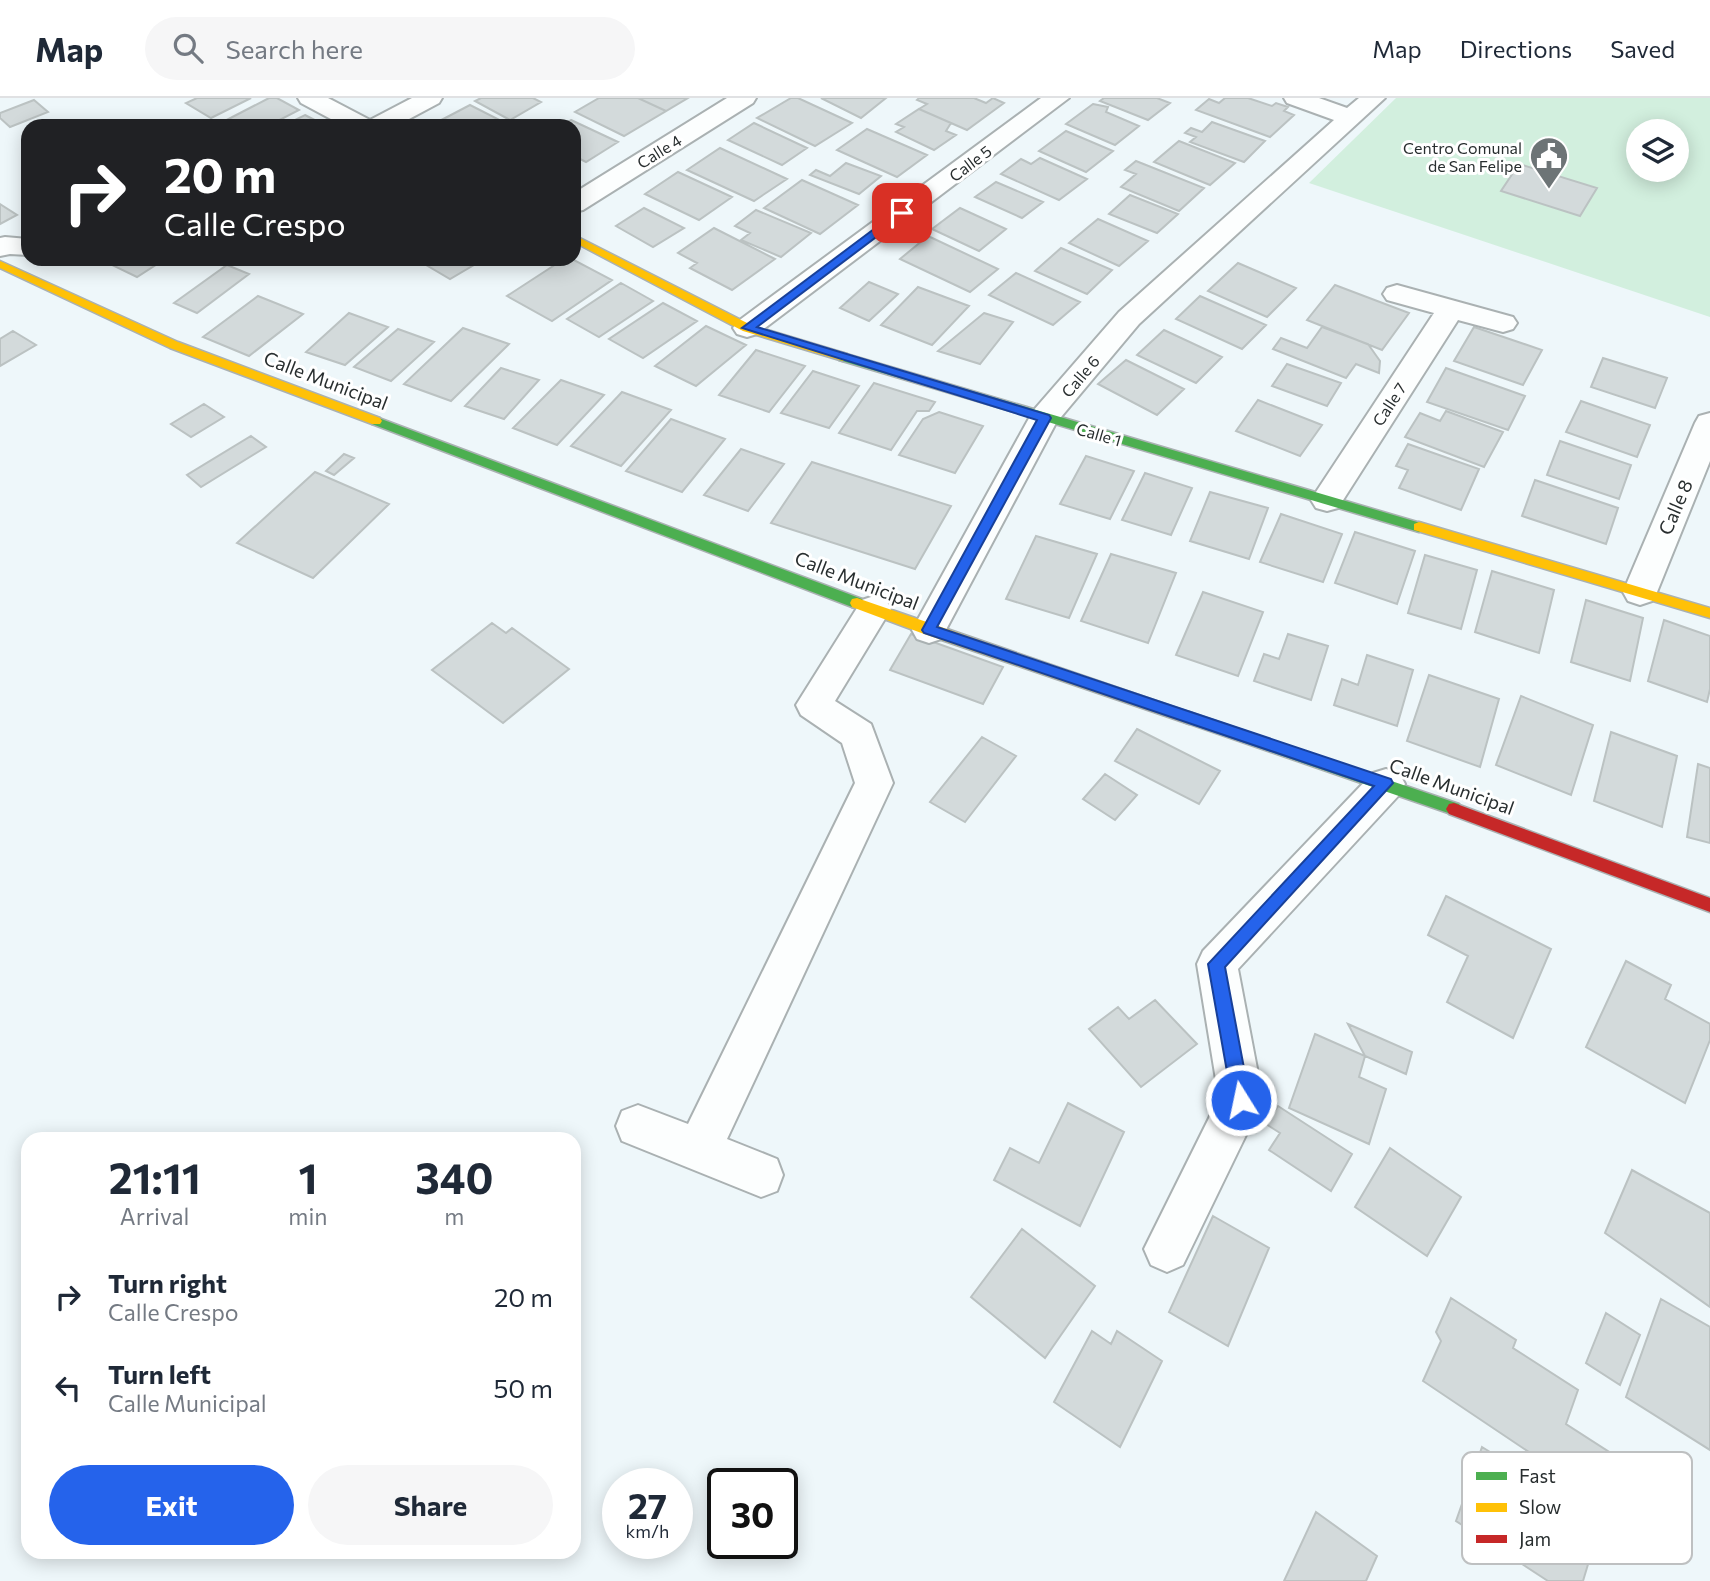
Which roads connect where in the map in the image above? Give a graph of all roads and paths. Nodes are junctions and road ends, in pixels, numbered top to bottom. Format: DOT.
graph roads {
  1 [pos="310,98"];
  2 [pos="430,98"];
  3 [pos="744,98"];
  4 [pos="1057,98"];
  5 [pos="1296,98"];
  6 [pos="1373,98"];
  7 [pos="1350,118"];
  8 [pos="350,119"];
  9 [pos="392,119"];
  10 [pos="581,200"];
  11 [pos="581,241"];
  12 [pos="21,246"];
  13 [pos="0,248"];
  14 [pos="0,264"];
  15 [pos="34,268"];
  16 [pos="1397,294"];
  17 [pos="1451,309"];
  18 [pos="1503,323"];
  19 [pos="747,328"];
  20 [pos="1044,418"];
  21 [pos="1710,423"];
  22 [pos="1327,500"];
  23 [pos="1640,592"];
  24 [pos="874,609"];
  25 [pos="1710,613"];
  26 [pos="929,630"];
  27 [pos="1386,783"];
  28 [pos="1710,905"];
  29 [pos="638,1126"];
  30 [pos="699,1150"];
  31 [pos="761,1175"];
  32 [pos="1167,1249"];
  1 -- 8 [label="street"];
  2 -- 9 [label="street"];
  3 -- 10 [label="street, Calle 4"];
  4 -- 19 [label="street, Calle 5"];
  5 -- 7 [label="street"];
  6 -- 7 [label="street"];
  7 -- 20 [label="street, Calle 6"];
  11 -- 19 [label="street, Calle 1"];
  12 -- 13 [label="street"];
  14 -- 15 [label="street, Calle Municipal"];
  15 -- 24 [label="street, Calle Municipal"];
  16 -- 17 [label="street"];
  17 -- 18 [label="street"];
  17 -- 22 [label="street, Calle 7"];
  19 -- 20 [label="street, Calle 1"];
  20 -- 22 [label="street, Calle 1"];
  20 -- 26 [label="street, Calle 6"];
  21 -- 23 [label="street, Calle 8"];
  22 -- 23 [label="street, Calle 1"];
  23 -- 25 [label="street, Calle 1"];
  24 -- 26 [label="street, Calle Municipal"];
  24 -- 30 [label="street"];
  26 -- 27 [label="street, Calle Municipal"];
  27 -- 28 [label="street, Calle Municipal"];
  27 -- 32 [label="street"];
  29 -- 30 [label="street"];
  30 -- 31 [label="street"];
}
